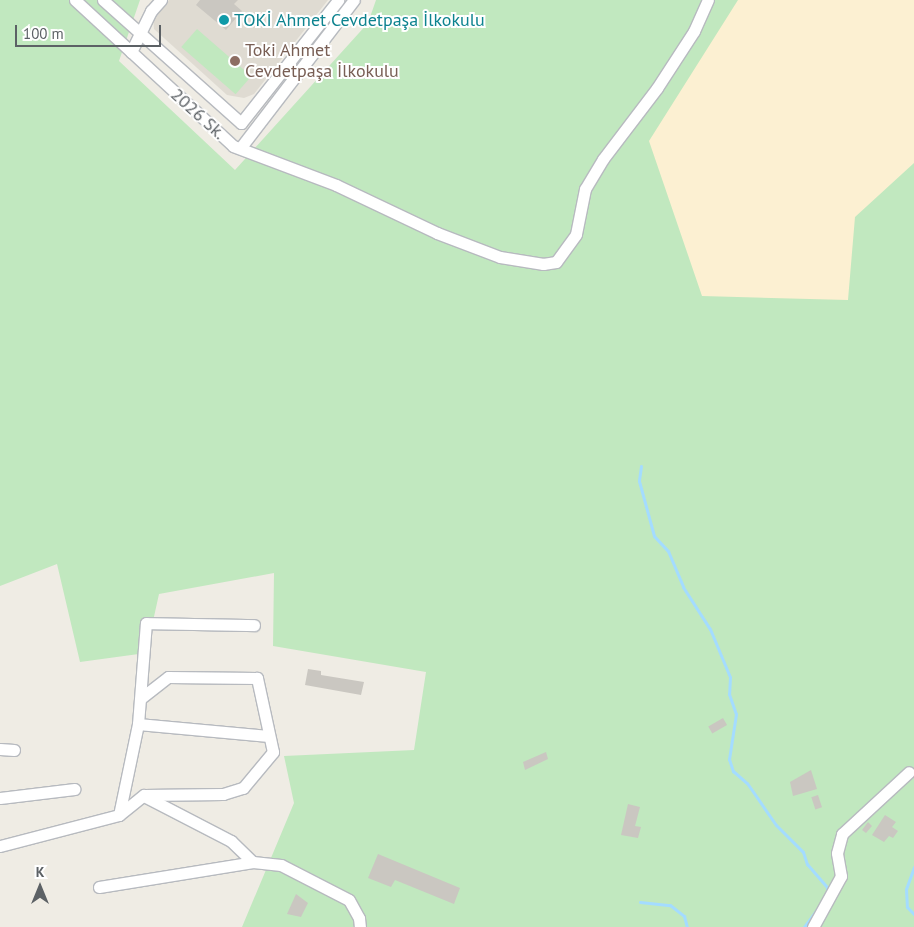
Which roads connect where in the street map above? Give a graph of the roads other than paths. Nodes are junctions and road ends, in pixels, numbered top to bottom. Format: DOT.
graph roads {
  1 [pos="75,0"];
  2 [pos="103,0"];
  3 [pos="161,0"];
  4 [pos="338,0"];
  5 [pos="354,0"];
  6 [pos="708,0"];
  7 [pos="140,34"];
  8 [pos="131,52"];
  9 [pos="241,147"];
  10 [pos="254,625"];
  11 [pos="140,698"];
  12 [pos="138,724"];
  13 [pos="268,736"];
  14 [pos="0,749"];
  15 [pos="14,750"];
  16 [pos="910,772"];
  17 [pos="74,789"];
  18 [pos="144,795"];
  19 [pos="0,798"];
  20 [pos="119,815"];
  21 [pos="0,846"];
  22 [pos="253,862"];
  23 [pos="99,886"];
  24 [pos="360,927"];
  25 [pos="814,927"];
  1 -- 8 [label="street, 2026 Sk."];
  2 -- 7 [label="street"];
  3 -- 7 [label="street"];
  4 -- 7 [label="street, 2026 Sk."];
  5 -- 9 [label="street, 2026 Sk."];
  6 -- 9 [label="street"];
  7 -- 8 [label="street"];
  8 -- 9 [label="street, 2026 Sk."];
  10 -- 11 [label="street"];
  11 -- 12 [label="street"];
  11 -- 13 [label="street"];
  12 -- 13 [label="street"];
  12 -- 20 [label="street"];
  13 -- 18 [label="street"];
  14 -- 15 [label="street"];
  16 -- 25 [label="street"];
  17 -- 19 [label="street"];
  18 -- 20 [label="street"];
  18 -- 22 [label="street"];
  20 -- 21 [label="street"];
  22 -- 23 [label="street"];
  22 -- 24 [label="street"];
}
